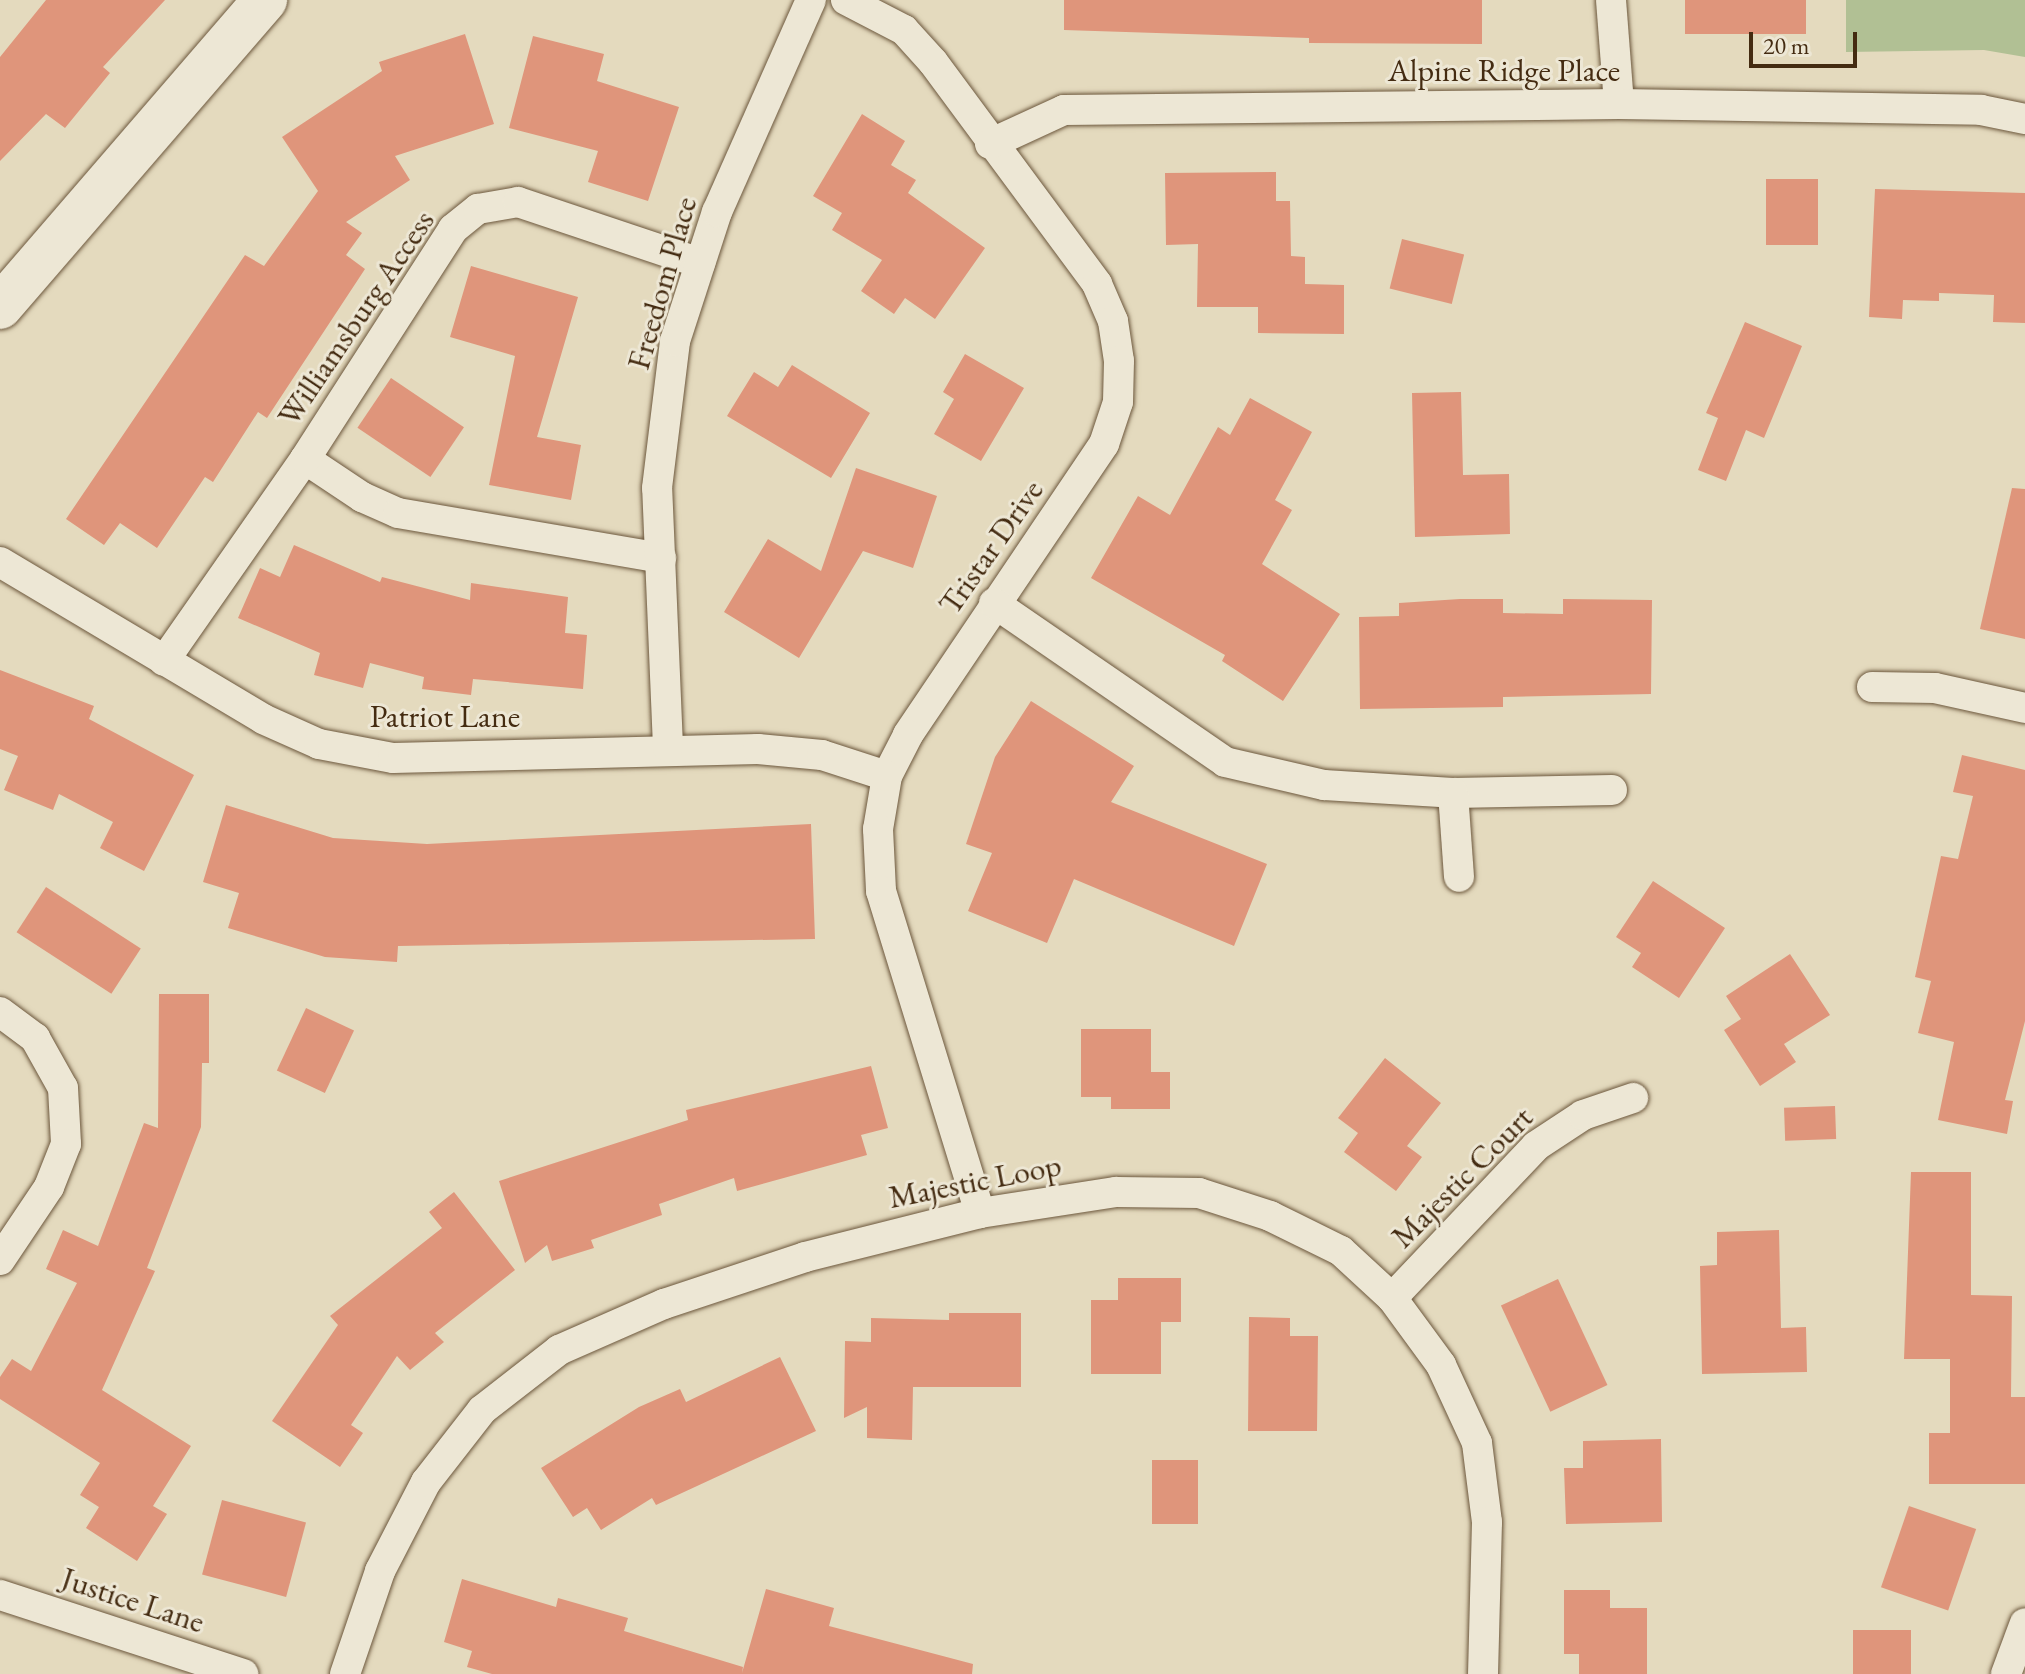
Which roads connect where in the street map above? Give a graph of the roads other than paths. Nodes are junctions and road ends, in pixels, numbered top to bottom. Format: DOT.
graph roads {
  1 [pos="265,0"];
  2 [pos="811,0"];
  3 [pos="846,0"];
  4 [pos="1611,0"];
  5 [pos="1619,104"];
  6 [pos="2025,119"];
  7 [pos="990,144"];
  8 [pos="700,263"];
  9 [pos="0,307"];
  10 [pos="305,459"];
  11 [pos="661,558"];
  12 [pos="0,562"];
  13 [pos="994,603"];
  14 [pos="164,661"];
  15 [pos="1872,687"];
  16 [pos="2025,708"];
  17 [pos="668,747"];
  18 [pos="887,776"];
  19 [pos="1612,790"];
  20 [pos="1453,793"];
  21 [pos="1459,877"];
  22 [pos="0,1012"];
  23 [pos="1633,1098"];
  24 [pos="980,1213"];
  25 [pos="0,1260"];
  26 [pos="1392,1298"];
  27 [pos="0,1595"];
  28 [pos="2025,1623"];
  29 [pos="243,1674"];
  30 [pos="345,1674"];
  31 [pos="1483,1674"];
  32 [pos="2006,1674"];
  1 -- 9 [label="street"];
  2 -- 8 [label="street, Freedom Place"];
  3 -- 7 [label="street, Tristar Drive"];
  4 -- 5 [label="street"];
  5 -- 6 [label="street, Alpine Ridge Place"];
  5 -- 7 [label="street, Alpine Ridge Place"];
  7 -- 13 [label="street, Tristar Drive"];
  8 -- 10 [label="street, Williamsburg Access"];
  8 -- 11 [label="street, Freedom Place"];
  10 -- 11 [label="street"];
  10 -- 14 [label="street, Williamsburg Access"];
  11 -- 17 [label="street, Freedom Place"];
  12 -- 14 [label="street, Patriot Lane"];
  13 -- 18 [label="street, Tristar Drive"];
  13 -- 20 [label="street"];
  14 -- 17 [label="street, Patriot Lane"];
  15 -- 16 [label="street"];
  17 -- 18 [label="street, Patriot Lane"];
  18 -- 24 [label="street, Tristar Drive"];
  19 -- 20 [label="street"];
  20 -- 21 [label="street"];
  22 -- 25 [label="street"];
  23 -- 26 [label="street, Majestic Court"];
  24 -- 26 [label="street, Majestic Loop"];
  24 -- 30 [label="street, Majestic Loop"];
  26 -- 31 [label="street, Majestic Loop"];
  27 -- 29 [label="street, Justice Lane"];
  28 -- 32 [label="street"];
}
